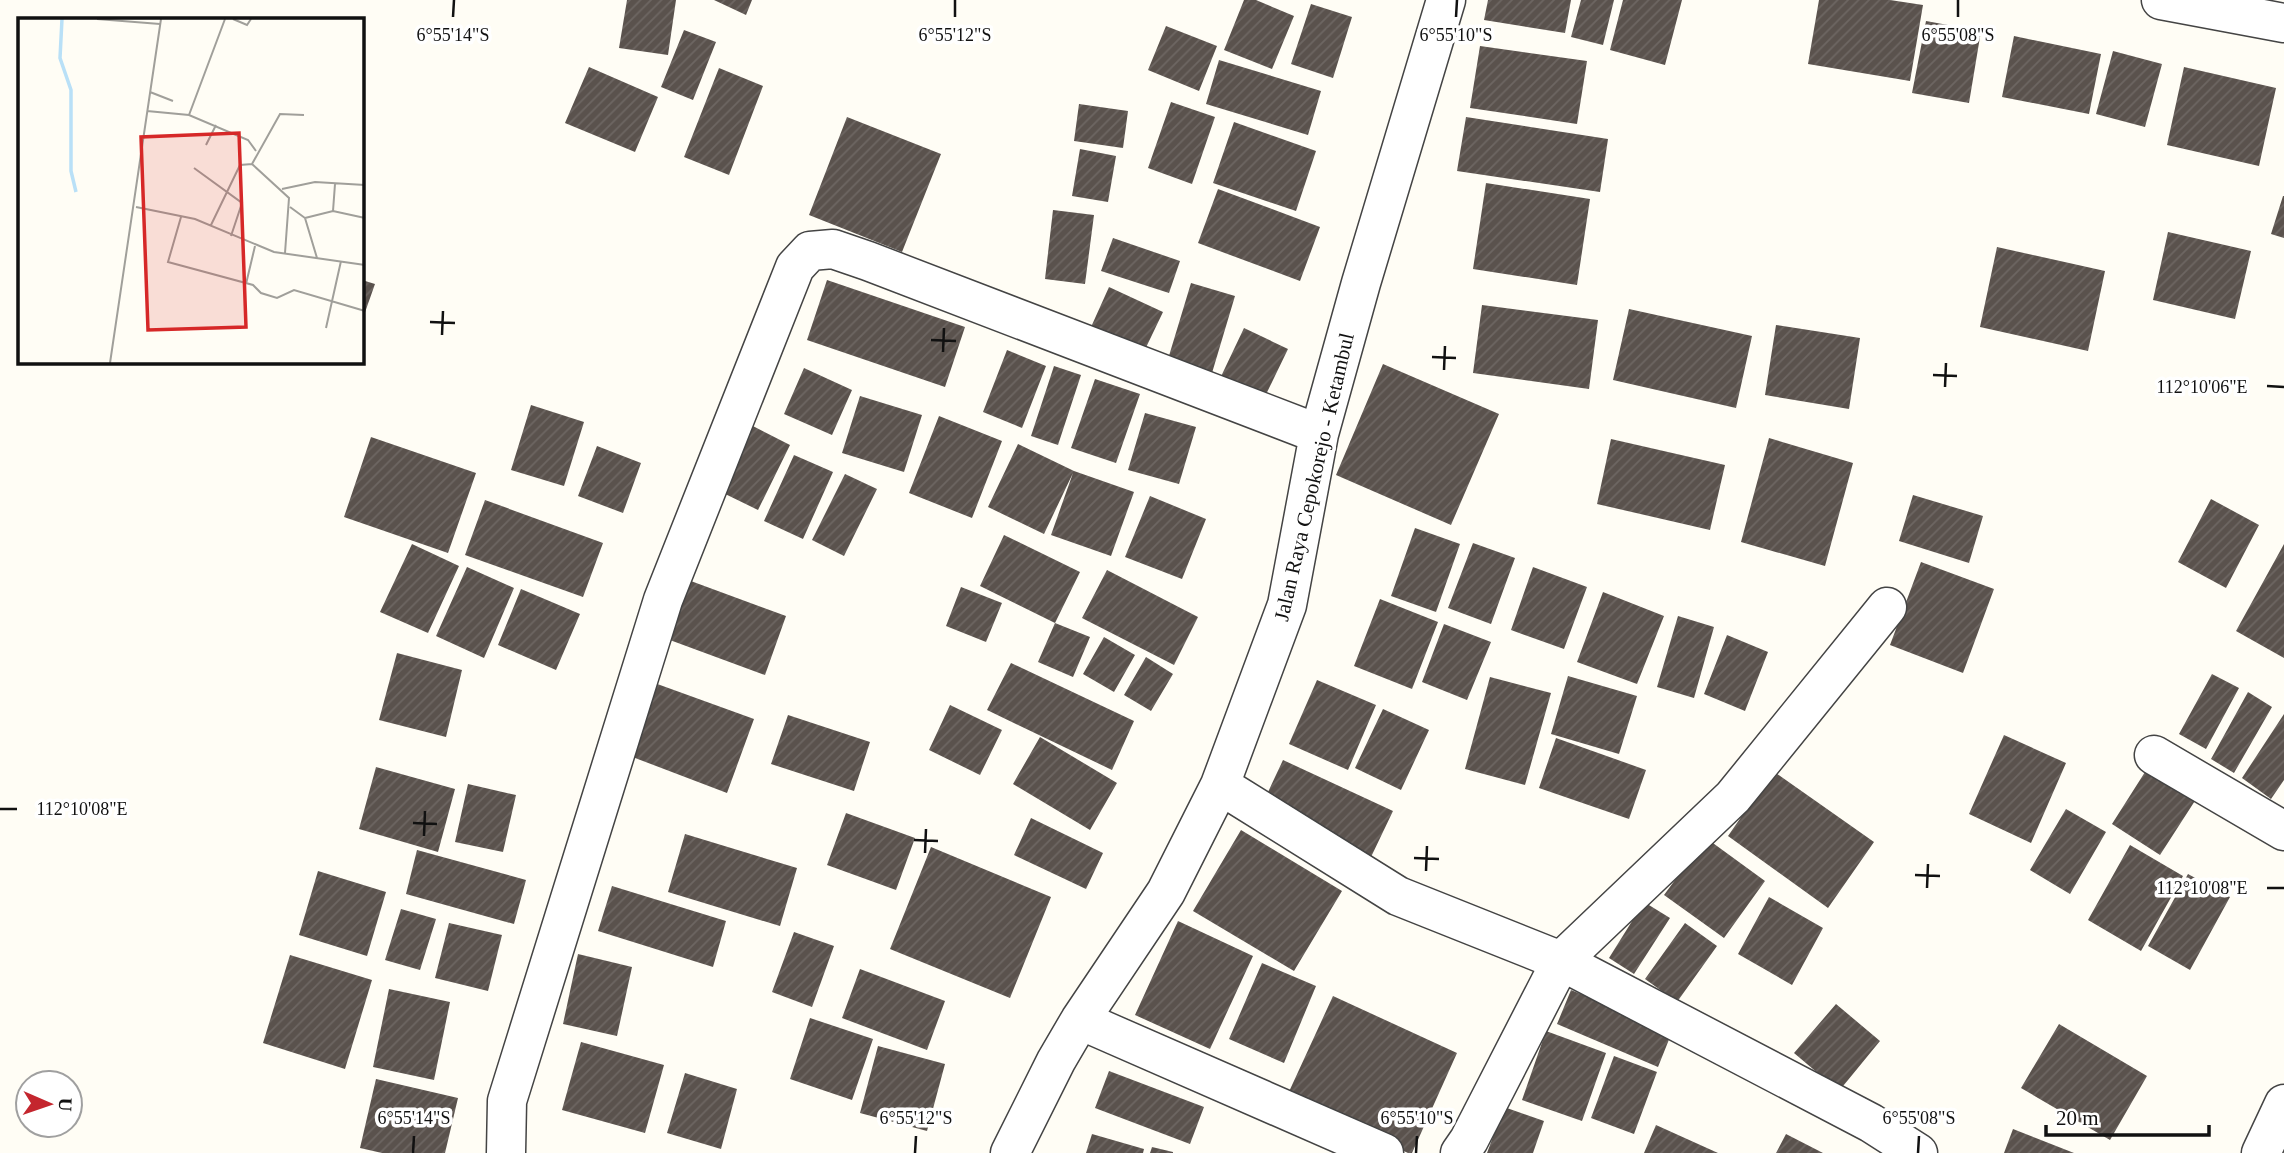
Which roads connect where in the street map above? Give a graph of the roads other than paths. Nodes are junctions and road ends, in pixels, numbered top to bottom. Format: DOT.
graph roads {
  1 [pos="1446,0"];
  2 [pos="2161,0"];
  3 [pos="2284,23"];
  4 [pos="1319,434"];
  5 [pos="1887,607"];
  6 [pos="2154,755"];
  7 [pos="1220,785"];
  8 [pos="2284,831"];
  9 [pos="1561,961"];
  10 [pos="1080,1020"];
  11 [pos="2284,1104"];
  12 [pos="506,1153"];
  13 [pos="1010,1153"];
  14 [pos="1384,1153"];
  15 [pos="1460,1153"];
  16 [pos="1918,1153"];
  17 [pos="2261,1153"];
  1 -- 4 [label="street, Jalan Raya Cepokorejo - Ketambul"];
  2 -- 3 [label="street"];
  4 -- 7 [label="street, Jalan Raya Cepokorejo - Ketambul"];
  4 -- 12 [label="street"];
  5 -- 9 [label="street"];
  6 -- 8 [label="street"];
  7 -- 9 [label="street"];
  7 -- 10 [label="street, Jalan Raya Cepokorejo - Ketambul"];
  9 -- 15 [label="street"];
  9 -- 16 [label="street"];
  10 -- 13 [label="street, Jalan Raya Cepokorejo - Ketambul"];
  10 -- 14 [label="street"];
  11 -- 17 [label="street"];
}
